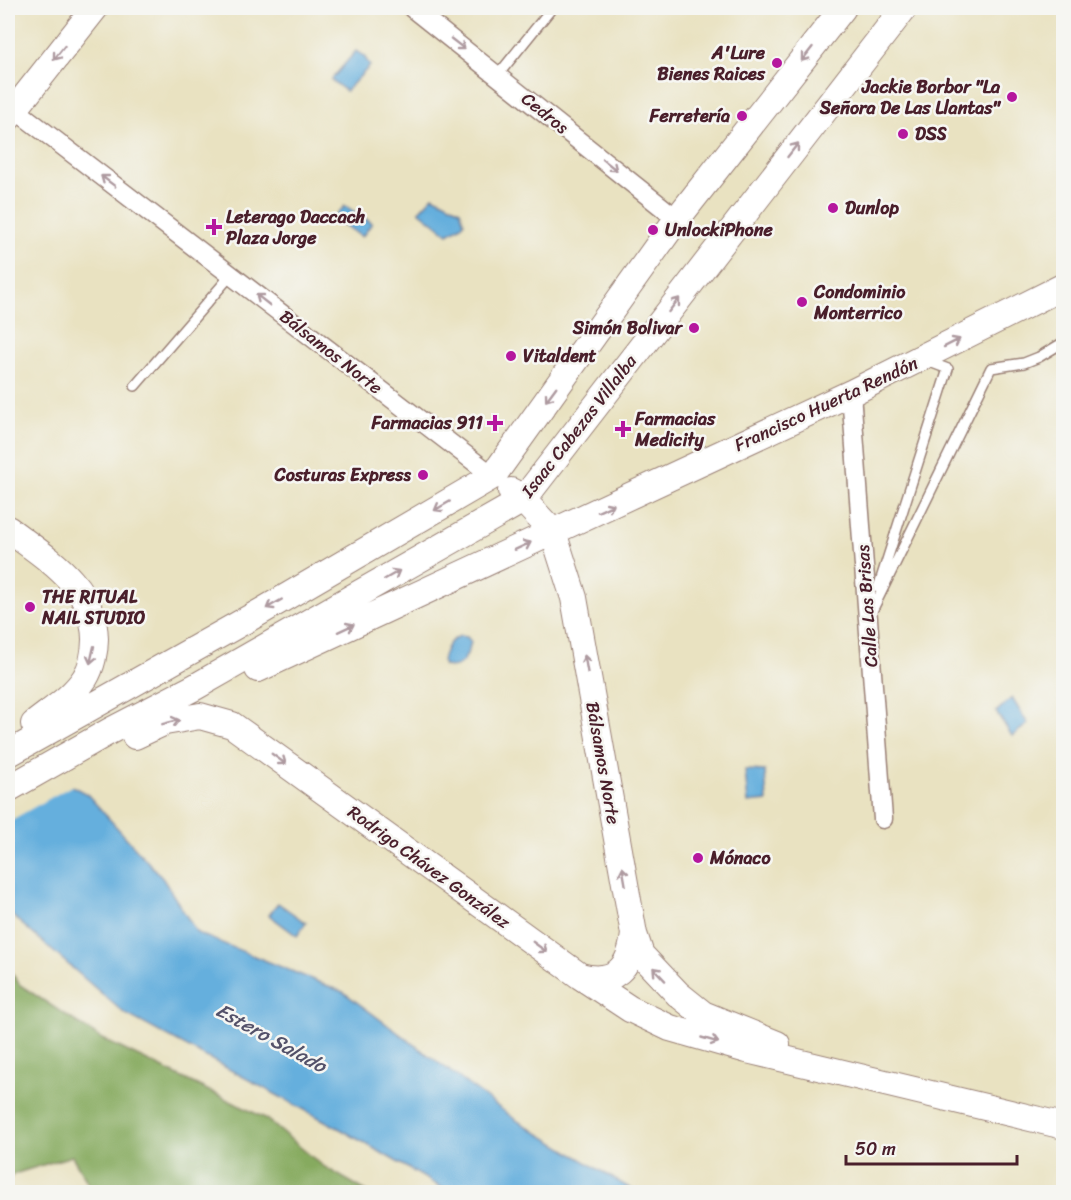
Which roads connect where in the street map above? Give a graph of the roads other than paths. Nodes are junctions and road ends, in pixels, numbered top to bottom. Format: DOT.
graph roads {
  1 [pos="95,8"];
  2 [pos="412,8"];
  3 [pos="552,8"];
  4 [pos="843,8"];
  5 [pos="904,8"];
  6 [pos="498,75"];
  7 [pos="10,110"];
  8 [pos="677,219"];
  9 [pos="231,275"];
  10 [pos="1064,286"];
  11 [pos="1064,342"];
  12 [pos="920,359"];
  13 [pos="135,386"];
  14 [pos="851,393"];
  15 [pos="493,476"];
  16 [pos="522,500"];
  17 [pos="8,529"];
  18 [pos="553,532"];
  19 [pos="868,619"];
  20 [pos="195,687"];
  21 [pos="114,737"];
  22 [pos="8,745"];
  23 [pos="8,754"];
  24 [pos="8,791"];
  25 [pos="883,819"];
  26 [pos="634,934"];
  27 [pos="580,976"];
  28 [pos="857,1078"];
  29 [pos="1064,1126"];
  1 -- 7 [label="street, one-way"];
  2 -- 6 [label="street, Cedros, one-way"];
  3 -- 6 [label="lane"];
  4 -- 8 [label="street, Isaac Cabezas Villalba, one-way"];
  16 -- 5 [label="street, Isaac Cabezas Villalba, one-way"];
  6 -- 8 [label="street, Cedros, one-way"];
  9 -- 7 [label="street, Bálsamos Norte, one-way"];
  8 -- 15 [label="street, Isaac Cabezas Villalba, one-way"];
  9 -- 13 [label="lane"];
  15 -- 9 [label="street, Bálsamos Norte, one-way"];
  12 -- 10 [label="street, Francisco Huerta Rendón, one-way"];
  11 -- 19 [label="lane"];
  12 -- 14 [label="street, Francisco Huerta Rendón"];
  12 -- 19 [label="lane"];
  18 -- 14 [label="street, Francisco Huerta Rendón, one-way"];
  14 -- 19 [label="street, Calle Las Brisas"];
  15 -- 16 [label="street, Bálsamos Norte"];
  15 -- 23 [label="street, Isaac Cabezas Villalba, one-way"];
  16 -- 18 [label="street, Bálsamos Norte"];
  20 -- 16 [label="street, Isaac Cabezas Villalba, one-way"];
  17 -- 22 [label="street, one-way"];
  20 -- 18 [label="street, Francisco Huerta Rendón, one-way"];
  26 -- 18 [label="street, Bálsamos Norte, one-way"];
  19 -- 25 [label="street, Calle Las Brisas"];
  20 -- 21 [label="street, Isaac Cabezas Villalba"];
  21 -- 24 [label="street"];
  21 -- 27 [label="street, Rodrigo Chávez González, one-way"];
  26 -- 27 [label="street"];
  28 -- 26 [label="street, Rodrigo Chávez González, one-way"];
  27 -- 28 [label="street, Rodrigo Chávez González, one-way"];
  28 -- 29 [label="street, Rodrigo Chávez González"];
}
